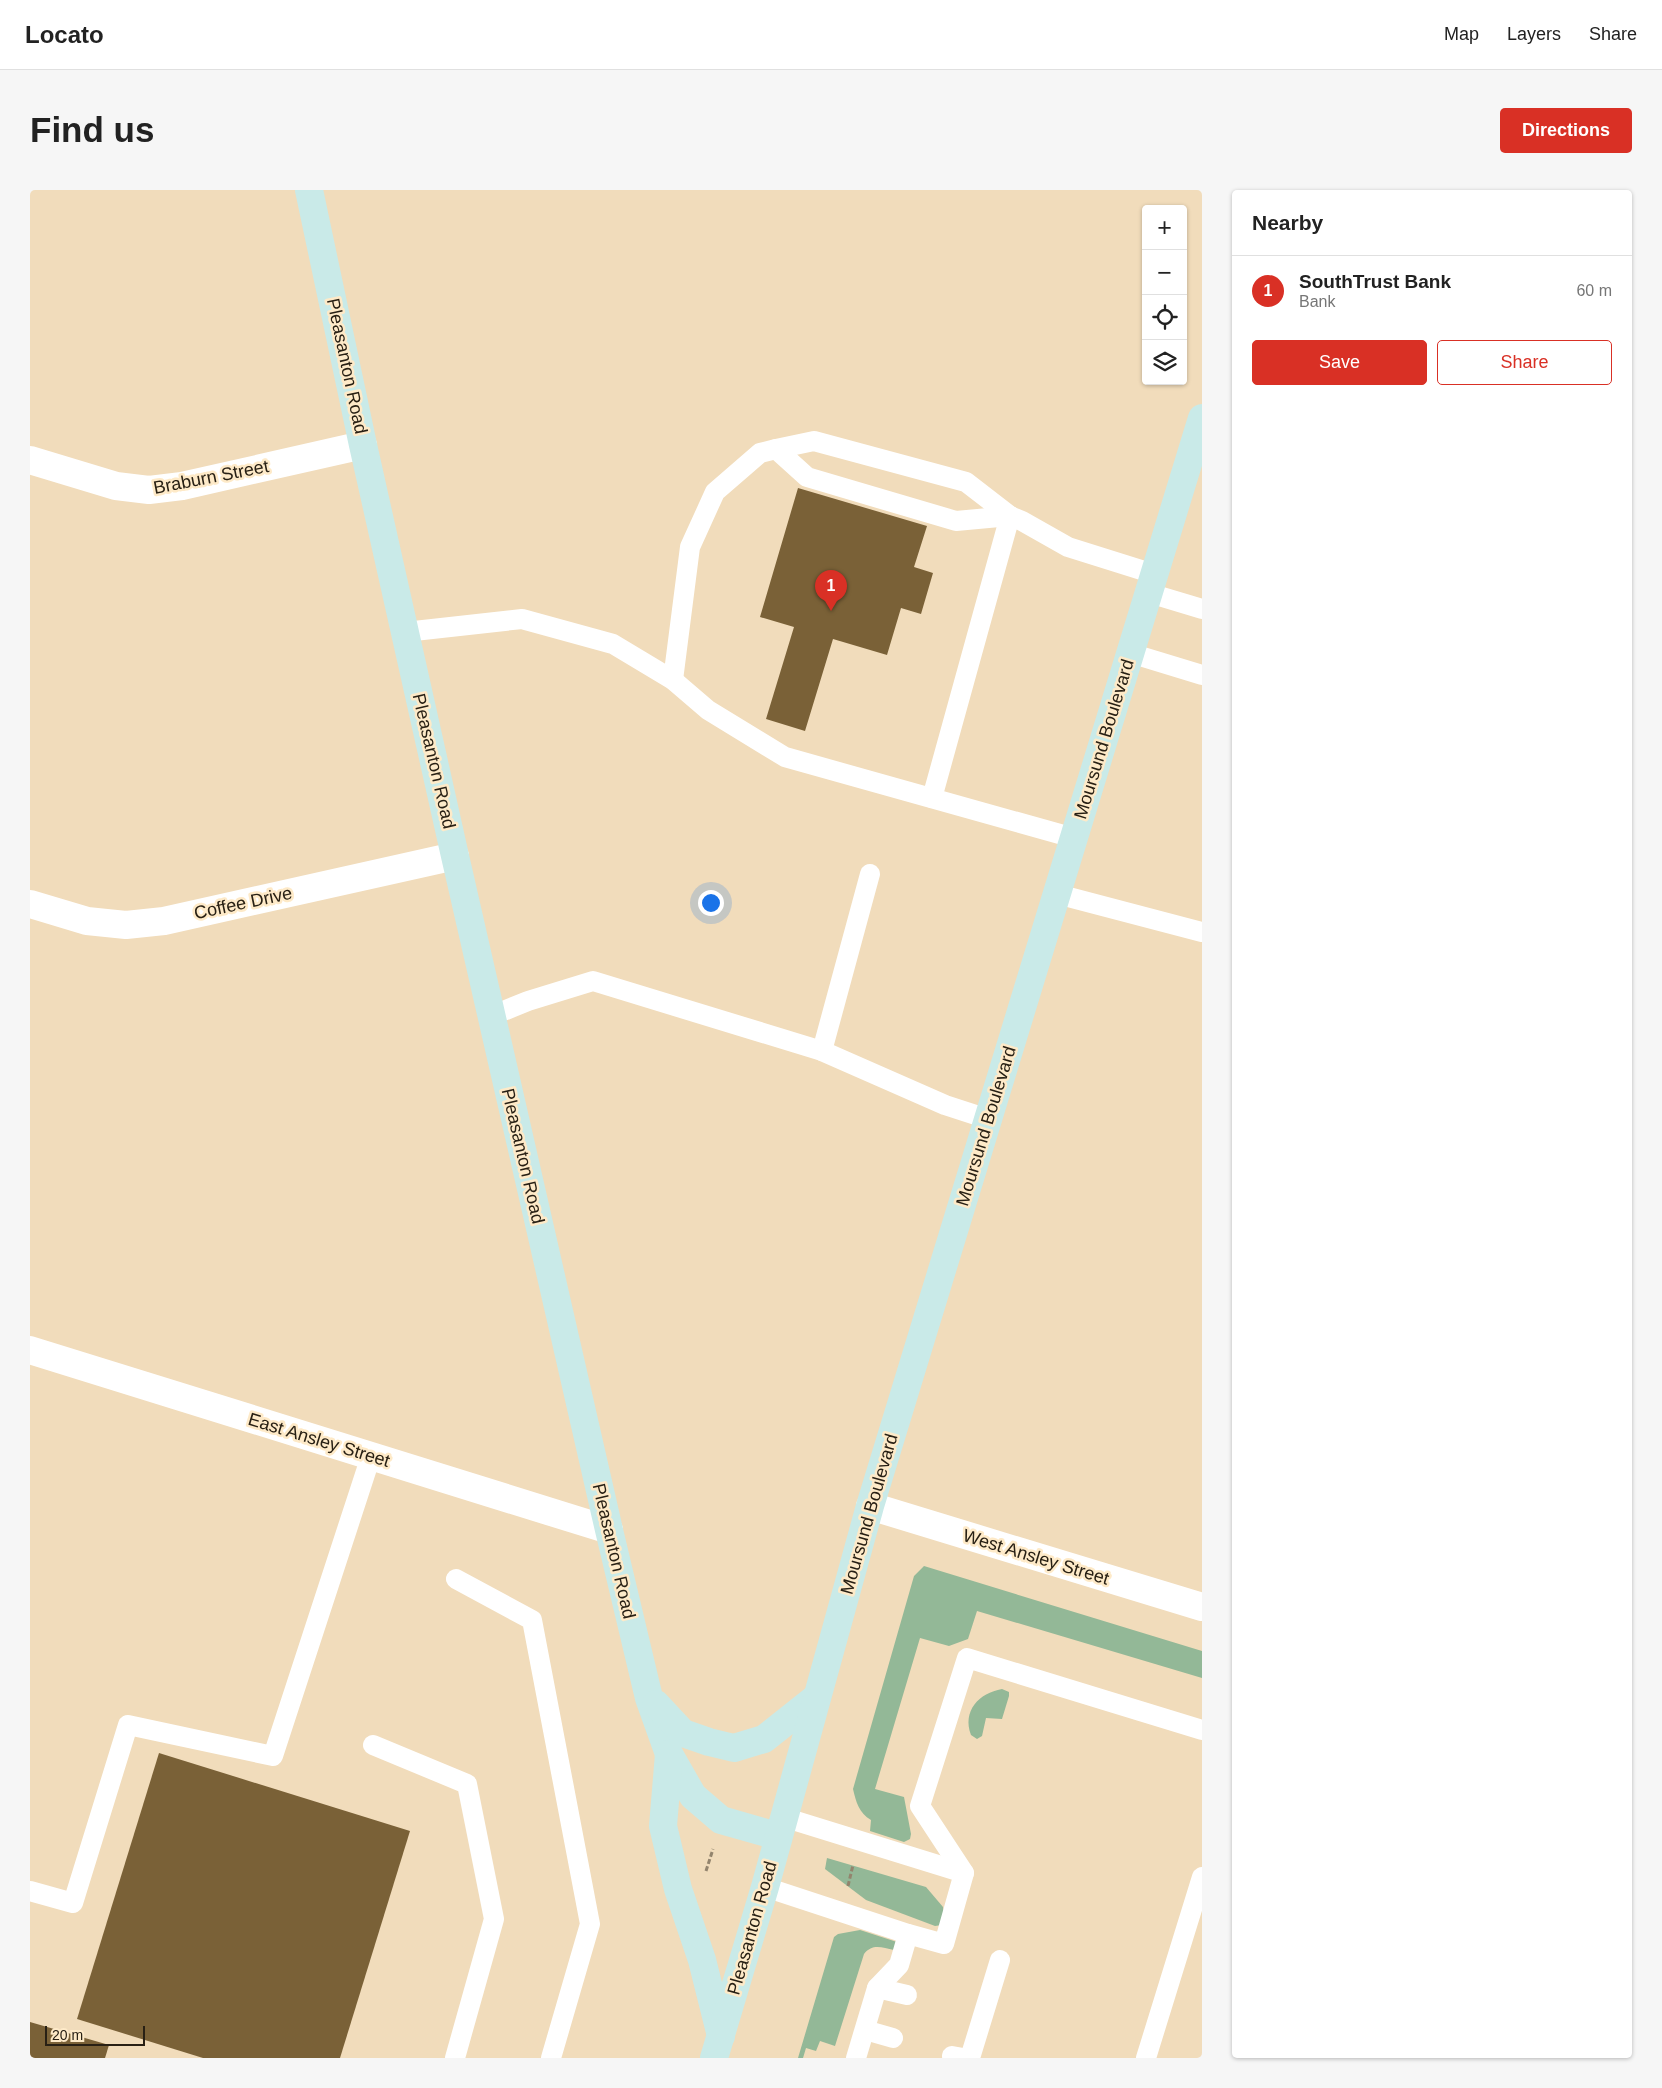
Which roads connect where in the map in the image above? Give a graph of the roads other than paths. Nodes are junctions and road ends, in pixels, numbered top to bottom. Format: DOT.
graph roads {
  1 [pos="309,190"];
  2 [pos="1202,418"];
  3 [pos="363,445"];
  4 [pos="776,449"];
  5 [pos="30,460"];
  6 [pos="1010,516"];
  7 [pos="1152,583"];
  8 [pos="1202,609"];
  9 [pos="405,632"];
  10 [pos="1130,653"];
  11 [pos="1202,675"];
  12 [pos="673,680"];
  13 [pos="932,798"];
  14 [pos="1074,838"];
  15 [pos="455,856"];
  16 [pos="870,874"];
  17 [pos="1057,894"];
  18 [pos="30,904"];
  19 [pos="1202,932"];
  20 [pos="491,1016"];
  21 [pos="822,1051"];
  22 [pos="988,1119"];
  23 [pos="30,1350"];
  24 [pos="371,1456"];
  25 [pos="870,1506"];
  26 [pos="609,1530"];
  27 [pos="456,1579"];
  28 [pos="1202,1608"];
  29 [pos="817,1696"];
  30 [pos="649,1698"];
  31 [pos="1202,1730"];
  32 [pos="373,1745"];
  33 [pos="668,1754"];
  34 [pos="780,1827"];
  35 [pos="964,1873"];
  36 [pos="1202,1877"];
  37 [pos="765,1887"];
  38 [pos="30,1891"];
  39 [pos="908,1934"];
  40 [pos="1000,1960"];
  41 [pos="877,1988"];
  42 [pos="907,1995"];
  43 [pos="865,2030"];
  44 [pos="893,2038"];
  45 [pos="718,2047"];
  46 [pos="962,2057"];
  47 [pos="455,2058"];
  48 [pos="551,2058"];
  49 [pos="856,2058"];
  50 [pos="1146,2058"];
  1 -- 3 [label="street, Pleasanton Road"];
  2 -- 7 [label="street, Moursund Boulevard"];
  3 -- 5 [label="street, Braburn Street"];
  3 -- 9 [label="street, Pleasanton Road"];
  4 -- 6 [label="lane"];
  4 -- 6 [label="lane"];
  4 -- 12 [label="lane"];
  6 -- 7 [label="lane"];
  6 -- 13 [label="lane"];
  7 -- 8 [label="lane"];
  7 -- 10 [label="street, Moursund Boulevard"];
  9 -- 12 [label="lane"];
  9 -- 15 [label="street, Pleasanton Road"];
  10 -- 11 [label="lane"];
  10 -- 14 [label="street, Moursund Boulevard"];
  12 -- 13 [label="lane"];
  13 -- 14 [label="lane"];
  14 -- 17 [label="street, Moursund Boulevard"];
  15 -- 18 [label="street, Coffee Drive"];
  15 -- 20 [label="street, Pleasanton Road"];
  16 -- 21 [label="lane"];
  17 -- 19 [label="lane"];
  17 -- 22 [label="street, Moursund Boulevard"];
  20 -- 21 [label="lane"];
  20 -- 26 [label="street, Pleasanton Road"];
  21 -- 22 [label="lane"];
  22 -- 25 [label="street, Moursund Boulevard"];
  23 -- 24 [label="street, East Ansley Street"];
  24 -- 26 [label="street, East Ansley Street"];
  24 -- 38 [label="lane"];
  25 -- 28 [label="street, West Ansley Street"];
  25 -- 29 [label="street, Moursund Boulevard"];
  26 -- 30 [label="street, Pleasanton Road"];
  27 -- 48 [label="lane"];
  29 -- 30 [label="street"];
  29 -- 34 [label="street, Moursund Boulevard"];
  30 -- 33 [label="street, Pleasanton Road"];
  31 -- 35 [label="lane"];
  32 -- 47 [label="lane"];
  33 -- 34 [label="street, Pleasanton Road"];
  33 -- 45 [label="street"];
  34 -- 35 [label="lane"];
  34 -- 37 [label="street, Pleasanton Road"];
  35 -- 39 [label="lane"];
  36 -- 50 [label="lane"];
  37 -- 39 [label="lane"];
  37 -- 45 [label="street, Pleasanton Road"];
  39 -- 41 [label="lane"];
  40 -- 46 [label="lane"];
  41 -- 42 [label="lane"];
  41 -- 43 [label="lane"];
  43 -- 44 [label="lane"];
  43 -- 49 [label="lane"];
}
